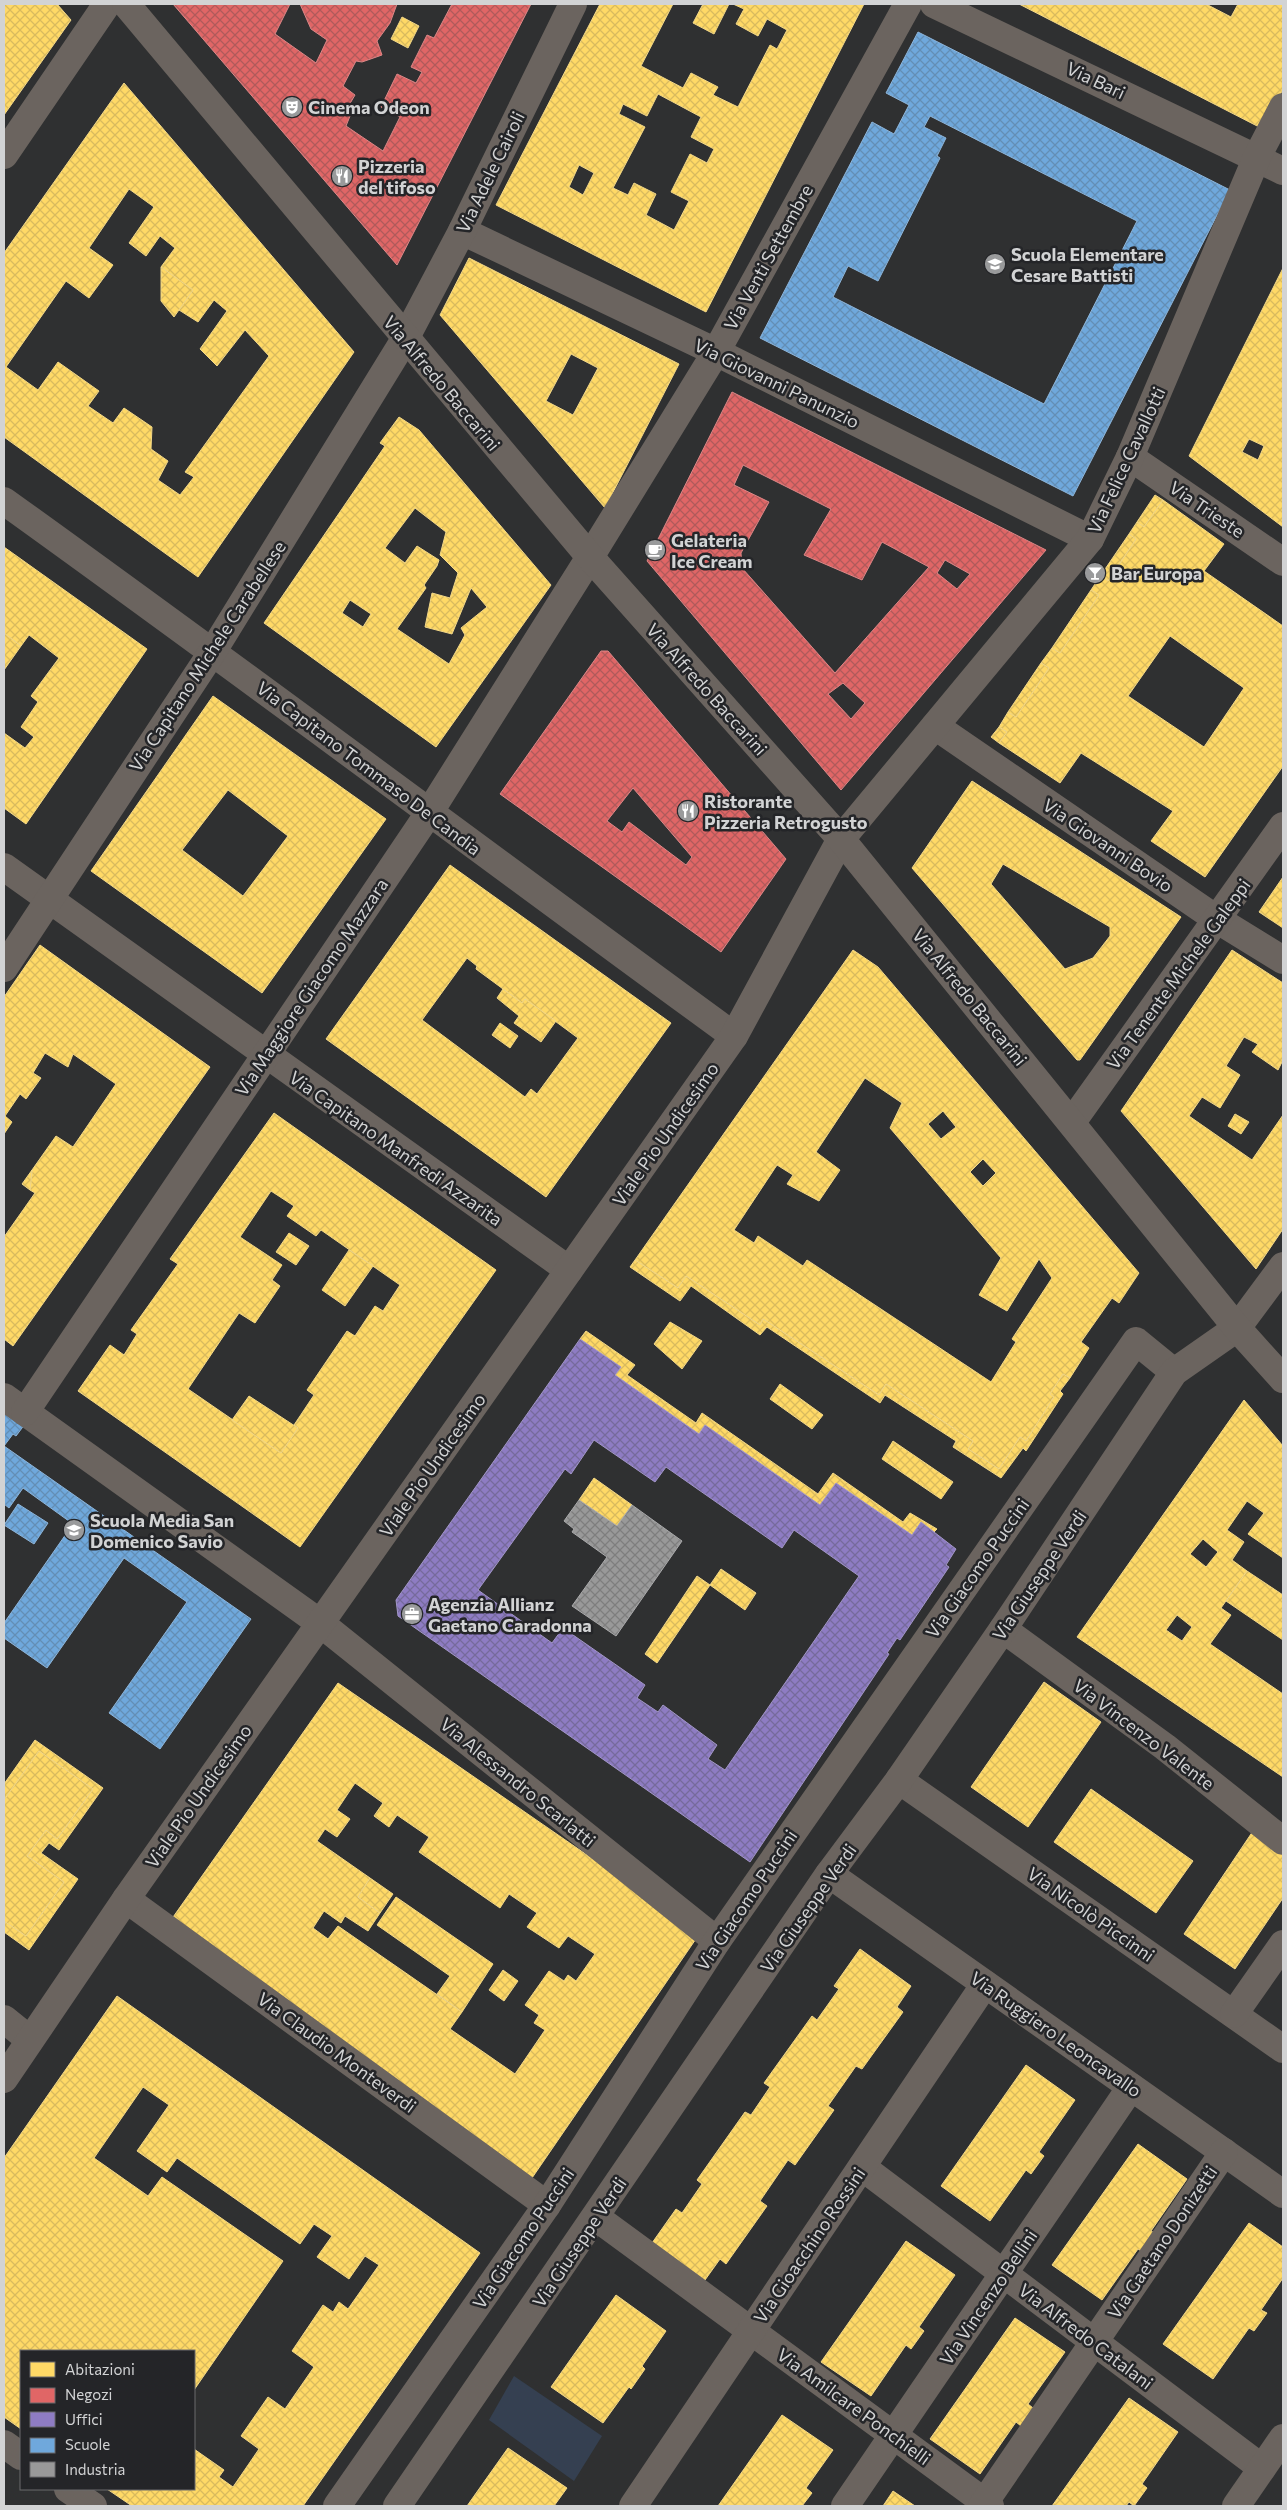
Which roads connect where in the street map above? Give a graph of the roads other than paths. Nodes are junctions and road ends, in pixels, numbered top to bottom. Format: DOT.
graph roads {
  1 [pos="107,4"];
  2 [pos="126,4"];
  3 [pos="573,4"];
  4 [pos="908,4"];
  5 [pos="934,4"];
  6 [pos="1283,108"];
  7 [pos="4,155"];
  8 [pos="1257,157"];
  9 [pos="1283,171"];
  10 [pos="462,231"];
  11 [pos="405,339"];
  12 [pos="716,352"];
  13 [pos="1130,457"];
  14 [pos="4,501"];
  15 [pos="1090,539"];
  16 [pos="590,557"];
  17 [pos="1283,562"];
  18 [pos="213,651"];
  19 [pos="935,726"];
  20 [pos="429,813"];
  21 [pos="1283,826"];
  22 [pos="841,839"];
  23 [pos="4,867"];
  24 [pos="49,899"];
  25 [pos="1218,920"];
  26 [pos="1283,960"];
  27 [pos="4,968"];
  28 [pos="734,1036"];
  29 [pos="265,1056"];
  30 [pos="1072,1122"];
  31 [pos="1283,1266"];
  32 [pos="569,1270"];
  33 [pos="1237,1328"];
  34 [pos="1174,1372"];
  35 [pos="1283,1379"];
  36 [pos="14,1404"];
  37 [pos="320,1623"];
  38 [pos="1003,1629"];
  39 [pos="898,1780"];
  40 [pos="1283,1842"];
  41 [pos="829,1874"];
  42 [pos="126,1899"];
  43 [pos="717,1941"];
  44 [pos="1283,1944"];
  45 [pos="985,1984"];
  46 [pos="1234,2014"];
  47 [pos="4,2019"];
  48 [pos="30,2040"];
  49 [pos="1283,2049"];
  50 [pos="4,2079"];
  51 [pos="1131,2087"];
  52 [pos="1224,2152"];
  53 [pos="862,2167"];
  54 [pos="1283,2194"];
  55 [pos="547,2205"];
  56 [pos="597,2218"];
  57 [pos="1004,2274"];
  58 [pos="751,2331"];
  59 [pos="1094,2342"];
  60 [pos="894,2435"];
  61 [pos="1283,2438"];
  62 [pos="4,2444"];
  63 [pos="20,2455"];
  64 [pos="1262,2468"];
  65 [pos="69,2490"];
  66 [pos="986,2505"];
  67 [pos="93,2506"];
  68 [pos="337,2506"];
  69 [pos="397,2506"];
  70 [pos="633,2506"];
  71 [pos="845,2506"];
  72 [pos="1236,2506"];
  1 -- 7 [label="street"];
  2 -- 11 [label="street, Via Alfredo Baccarini"];
  3 -- 10 [label="street, Via Adele Cairoli"];
  4 -- 12 [label="street, Via Venti Settembre"];
  5 -- 8 [label="street, Via Bari"];
  6 -- 8 [label="street, Via Felice Cavallotti"];
  8 -- 9 [label="street, Via Bari"];
  8 -- 13 [label="street, Via Felice Cavallotti"];
  10 -- 11 [label="street, Via Adele Cairoli"];
  10 -- 12 [label="street, Via Giovanni Panunzio"];
  11 -- 16 [label="street, Via Alfredo Baccarini"];
  11 -- 18 [label="street, Via Capitano Michele Carabellese"];
  12 -- 15 [label="street, Via Giovanni Panunzio"];
  12 -- 16 [label="street, Via Venti Settembre"];
  13 -- 15 [label="street, Via Felice Cavallotti"];
  13 -- 17 [label="street, Via Trieste"];
  14 -- 18 [label="street, Via Capitano Tommaso De Candia"];
  15 -- 19 [label="street, Via Felice Cavallotti"];
  16 -- 20 [label="street, Via Maggiore Giacomo Mazzara"];
  16 -- 22 [label="street, Via Alfredo Baccarini"];
  18 -- 20 [label="street, Via Capitano Tommaso De Candia"];
  18 -- 24 [label="street, Via Capitano Michele Carabellese"];
  19 -- 22 [label="street, Via Felice Cavallotti"];
  19 -- 25 [label="street, Via Giovanni Bovio"];
  20 -- 28 [label="street, Via Capitano Tommaso De Candia"];
  20 -- 29 [label="street, Via Maggiore Giacomo Mazzara"];
  21 -- 25 [label="street, Via Tenente Michele Galeppi"];
  22 -- 28 [label="street, Viale Pio Undicesimo"];
  22 -- 30 [label="street, Via Alfredo Baccarini"];
  23 -- 24 [label="street, Via Capitano Manfredi Azzarita"];
  24 -- 27 [label="street, Via Capitano Michele Carabellese"];
  24 -- 29 [label="street, Via Capitano Manfredi Azzarita"];
  25 -- 26 [label="street, Via Giovanni Bovio"];
  25 -- 30 [label="street, Via Tenente Michele Galeppi"];
  28 -- 32 [label="street, Viale Pio Undicesimo"];
  29 -- 32 [label="street, Via Capitano Manfredi Azzarita"];
  29 -- 36 [label="street, Via Maggiore Giacomo Mazzara"];
  30 -- 33 [label="street, Via Alfredo Baccarini"];
  31 -- 33 [label="street, Via Giuseppe Verdi"];
  32 -- 37 [label="street, Viale Pio Undicesimo"];
  33 -- 34 [label="street, Via Giuseppe Verdi"];
  33 -- 35 [label="street, Via Alfredo Baccarini"];
  34 -- 38 [label="street, Via Giuseppe Verdi"];
  34 -- 43 [label="street, Via Giacomo Puccini"];
  36 -- 37 [label="street, Via Alessandro Scarlatti"];
  37 -- 42 [label="street, Viale Pio Undicesimo"];
  37 -- 43 [label="street, Via Alessandro Scarlatti"];
  38 -- 39 [label="street, Via Giuseppe Verdi"];
  38 -- 40 [label="street, Via Vincenzo Valente"];
  39 -- 41 [label="street, Via Giuseppe Verdi"];
  39 -- 46 [label="street, Via Nicolò Piccinni"];
  41 -- 45 [label="street, Via Ruggiero Leoncavallo"];
  41 -- 56 [label="street, Via Giuseppe Verdi"];
  42 -- 48 [label="street, Viale Pio Undicesimo"];
  42 -- 55 [label="street, Via Claudio Monteverdi"];
  43 -- 55 [label="street, Via Giacomo Puccini"];
  44 -- 46 [label="street"];
  45 -- 51 [label="street, Via Ruggiero Leoncavallo"];
  45 -- 53 [label="street, Via Gioacchino Rossini"];
  46 -- 49 [label="street, Via Nicolò Piccinni"];
  47 -- 48 [label="street"];
  48 -- 50 [label="street, Viale Pio Undicesimo"];
  51 -- 52 [label="street, Via Ruggiero Leoncavallo"];
  51 -- 57 [label="street, Via Vincenzo Bellini"];
  52 -- 54 [label="street, Via Ruggiero Leoncavallo"];
  52 -- 59 [label="street, Via Gaetano Donizetti"];
  53 -- 57 [label="street, Via Alfredo Catalani"];
  53 -- 58 [label="street, Via Gioacchino Rossini"];
  55 -- 68 [label="street, Via Giacomo Puccini"];
  56 -- 58 [label="street, Via Amilcare Ponchielli"];
  56 -- 69 [label="street, Via Giuseppe Verdi"];
  57 -- 59 [label="street, Via Alfredo Catalani"];
  57 -- 60 [label="street, Via Vincenzo Bellini"];
  58 -- 60 [label="street, Via Amilcare Ponchielli"];
  58 -- 70 [label="street, Via Gioacchino Rossini"];
  59 -- 64 [label="street, Via Alfredo Catalani"];
  59 -- 66 [label="street, Via Gaetano Donizetti"];
  60 -- 66 [label="street, Via Amilcare Ponchielli"];
  60 -- 71 [label="street, Via Vincenzo Bellini"];
  61 -- 64 [label="street"];
  62 -- 63 [label="street"];
  64 -- 72 [label="street"];
  65 -- 67 [label="street"];
}
